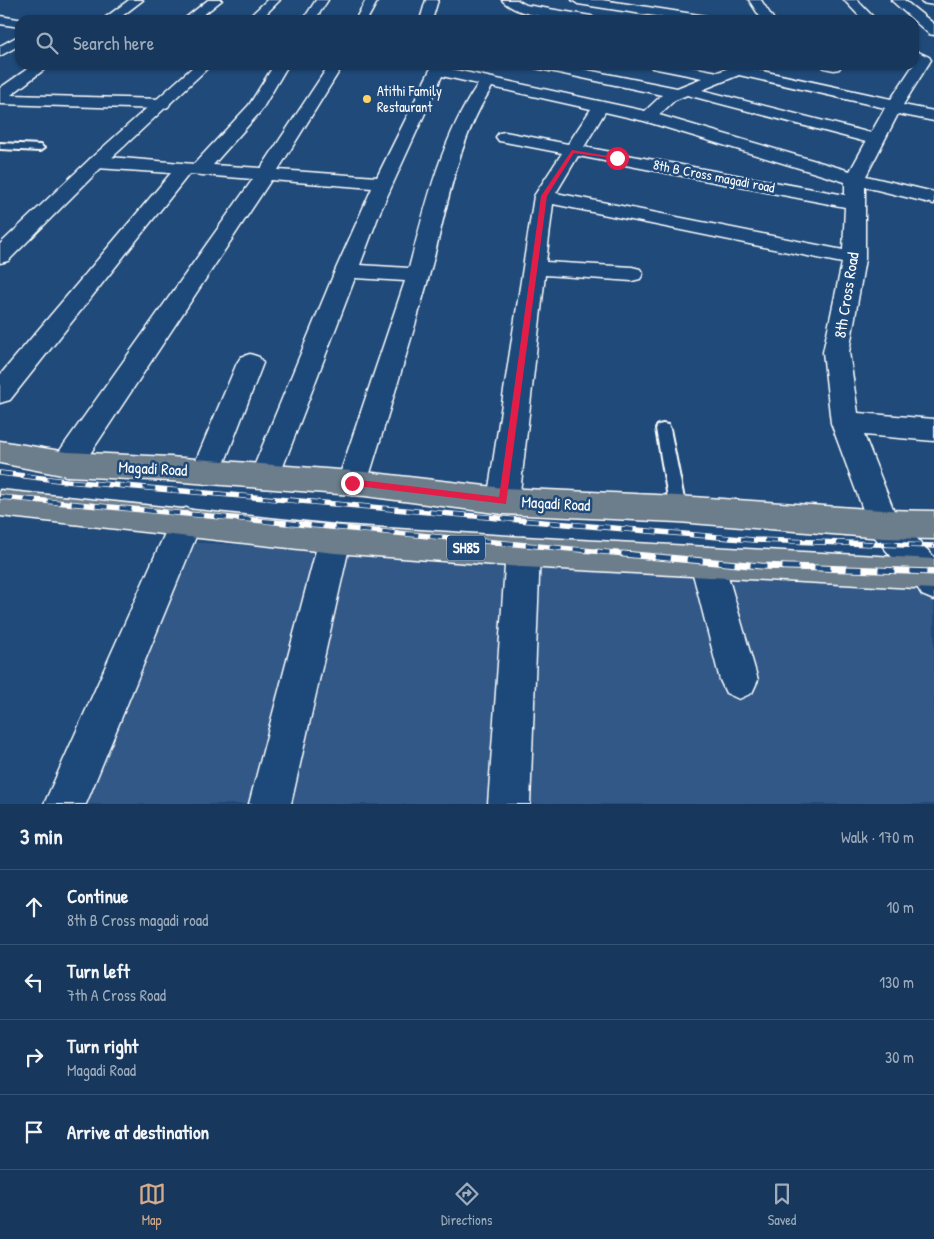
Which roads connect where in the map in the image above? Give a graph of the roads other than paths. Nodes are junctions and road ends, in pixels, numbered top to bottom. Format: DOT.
graph roads {
  1 [pos="137,0"];
  2 [pos="216,0"];
  3 [pos="274,0"];
  4 [pos="322,0"];
  5 [pos="372,0"];
  6 [pos="432,0"];
  7 [pos="508,0"];
  8 [pos="578,0"];
  9 [pos="664,0"];
  10 [pos="755,0"];
  11 [pos="850,0"];
  12 [pos="897,0"];
  13 [pos="926,0"];
  14 [pos="934,1"];
  15 [pos="670,14"];
  16 [pos="115,15"];
  17 [pos="196,15"];
  18 [pos="258,15"];
  19 [pos="312,15"];
  20 [pos="364,15"];
  21 [pos="428,15"];
  22 [pos="562,15"];
  23 [pos="676,15"];
  24 [pos="765,15"];
  25 [pos="865,15"];
  26 [pos="915,15"];
  27 [pos="919,18"];
  28 [pos="0,20"];
  29 [pos="15,22"];
  30 [pos="934,31"];
  31 [pos="15,42"];
  32 [pos="0,52"];
  33 [pos="35,70"];
  34 [pos="199,70"];
  35 [pos="278,70"];
  36 [pos="333,70"];
  37 [pos="434,70"];
  38 [pos="443,70"];
  39 [pos="567,70"];
  40 [pos="682,70"];
  41 [pos="736,70"];
  42 [pos="762,70"];
  43 [pos="914,70"];
  44 [pos="718,77"];
  45 [pos="488,81"];
  46 [pos="682,91"];
  47 [pos="0,94"];
  48 [pos="0,98"];
  49 [pos="162,104"];
  50 [pos="601,106"];
  51 [pos="894,106"];
  52 [pos="934,116"];
  53 [pos="648,117"];
  54 [pos="505,137"];
  55 [pos="875,139"];
  56 [pos="0,146"];
  57 [pos="40,148"];
  58 [pos="572,151"];
  59 [pos="97,162"];
  60 [pos="191,170"];
  61 [pos="265,176"];
  62 [pos="855,179"];
  63 [pos="383,183"];
  64 [pos="544,196"];
  65 [pos="934,198"];
  66 [pos="854,203"];
  67 [pos="0,256"];
  68 [pos="854,259"];
  69 [pos="534,268"];
  70 [pos="346,271"];
  71 [pos="632,274"];
  72 [pos="418,275"];
  73 [pos="250,363"];
  74 [pos="0,393"];
  75 [pos="845,423"];
  76 [pos="663,429"];
  77 [pos="934,430"];
  78 [pos="0,452"];
  79 [pos="66,464"];
  80 [pos="206,472"];
  81 [pos="265,476"];
  82 [pos="352,483"];
  83 [pos="503,501"];
  84 [pos="0,503"];
  85 [pos="678,509"];
  86 [pos="186,522"];
  87 [pos="883,524"];
  88 [pos="934,525"];
  89 [pos="335,539"];
  90 [pos="522,552"];
  91 [pos="707,562"];
  92 [pos="932,577"];
  93 [pos="739,680"];
  94 [pos="65,804"];
  95 [pos="270,804"];
  96 [pos="509,804"];
  1 -- 16 [label="street"];
  2 -- 17 [label="street"];
  3 -- 18 [label="street"];
  4 -- 19 [label="street"];
  5 -- 20 [label="street"];
  6 -- 21 [label="street"];
  7 -- 22 [label="street"];
  8 -- 15 [label="street"];
  9 -- 15 [label="street"];
  10 -- 24 [label="street"];
  11 -- 25 [label="street"];
  12 -- 26 [label="street"];
  13 -- 14 [label="street"];
  15 -- 23 [label="street"];
  27 -- 30 [label="street"];
  28 -- 29 [label="street"];
  31 -- 32 [label="street"];
  33 -- 47 [label="street"];
  34 -- 49 [label="street"];
  35 -- 60 [label="street"];
  36 -- 61 [label="street"];
  37 -- 63 [label="street"];
  38 -- 45 [label="street"];
  39 -- 46 [label="street"];
  40 -- 44 [label="street"];
  41 -- 44 [label="street"];
  42 -- 51 [label="street"];
  43 -- 51 [label="street, 8th Cross Road"];
  44 -- 46 [label="street"];
  45 -- 50 [label="street"];
  45 -- 72 [label="street"];
  46 -- 53 [label="street"];
  46 -- 55 [label="street"];
  48 -- 49 [label="street"];
  49 -- 59 [label="street"];
  50 -- 53 [label="street"];
  50 -- 58 [label="street"];
  51 -- 52 [label="street"];
  51 -- 55 [label="street, 8th Cross Road"];
  53 -- 62 [label="street"];
  54 -- 58 [label="street, 8th B Cross magadi road"];
  55 -- 62 [label="street, 8th Cross Road"];
  56 -- 57 [label="lane"];
  58 -- 64 [label="street"];
  58 -- 66 [label="street, 8th B Cross magadi road"];
  59 -- 60 [label="street"];
  59 -- 67 [label="street"];
  60 -- 61 [label="street"];
  60 -- 74 [label="street"];
  61 -- 63 [label="street"];
  61 -- 79 [label="street"];
  62 -- 65 [label="street"];
  62 -- 66 [label="street, 8th Cross Road"];
  63 -- 70 [label="street"];
  64 -- 68 [label="street"];
  64 -- 69 [label="street"];
  66 -- 68 [label="street, 8th Cross Road"];
  68 -- 75 [label="street, 8th Cross Road"];
  69 -- 71 [label="street"];
  69 -- 83 [label="street"];
  70 -- 72 [label="street"];
  70 -- 81 [label="street"];
  72 -- 82 [label="street"];
  73 -- 80 [label="street"];
  75 -- 77 [label="street"];
  75 -- 87 [label="street, 8th Cross Road"];
  76 -- 85 [label="lane"];
  78 -- 79 [label="main road, Magadi Road"];
  79 -- 80 [label="main road, Magadi Road"];
  80 -- 81 [label="main road, Magadi Road"];
  81 -- 82 [label="main road, Magadi Road"];
  82 -- 83 [label="main road, Magadi Road"];
  83 -- 85 [label="main road, Magadi Road"];
  84 -- 86 [label="main road, SH85"];
  85 -- 87 [label="main road, Magadi Road"];
  86 -- 89 [label="main road, SH85"];
  86 -- 94 [label="street"];
  87 -- 88 [label="main road, Magadi Road"];
  87 -- 92 [label="street"];
  89 -- 90 [label="main road, SH85"];
  89 -- 95 [label="street"];
  90 -- 91 [label="main road, SH85"];
  90 -- 96 [label="street"];
  91 -- 92 [label="main road, SH85"];
  91 -- 93 [label="street"];
}
